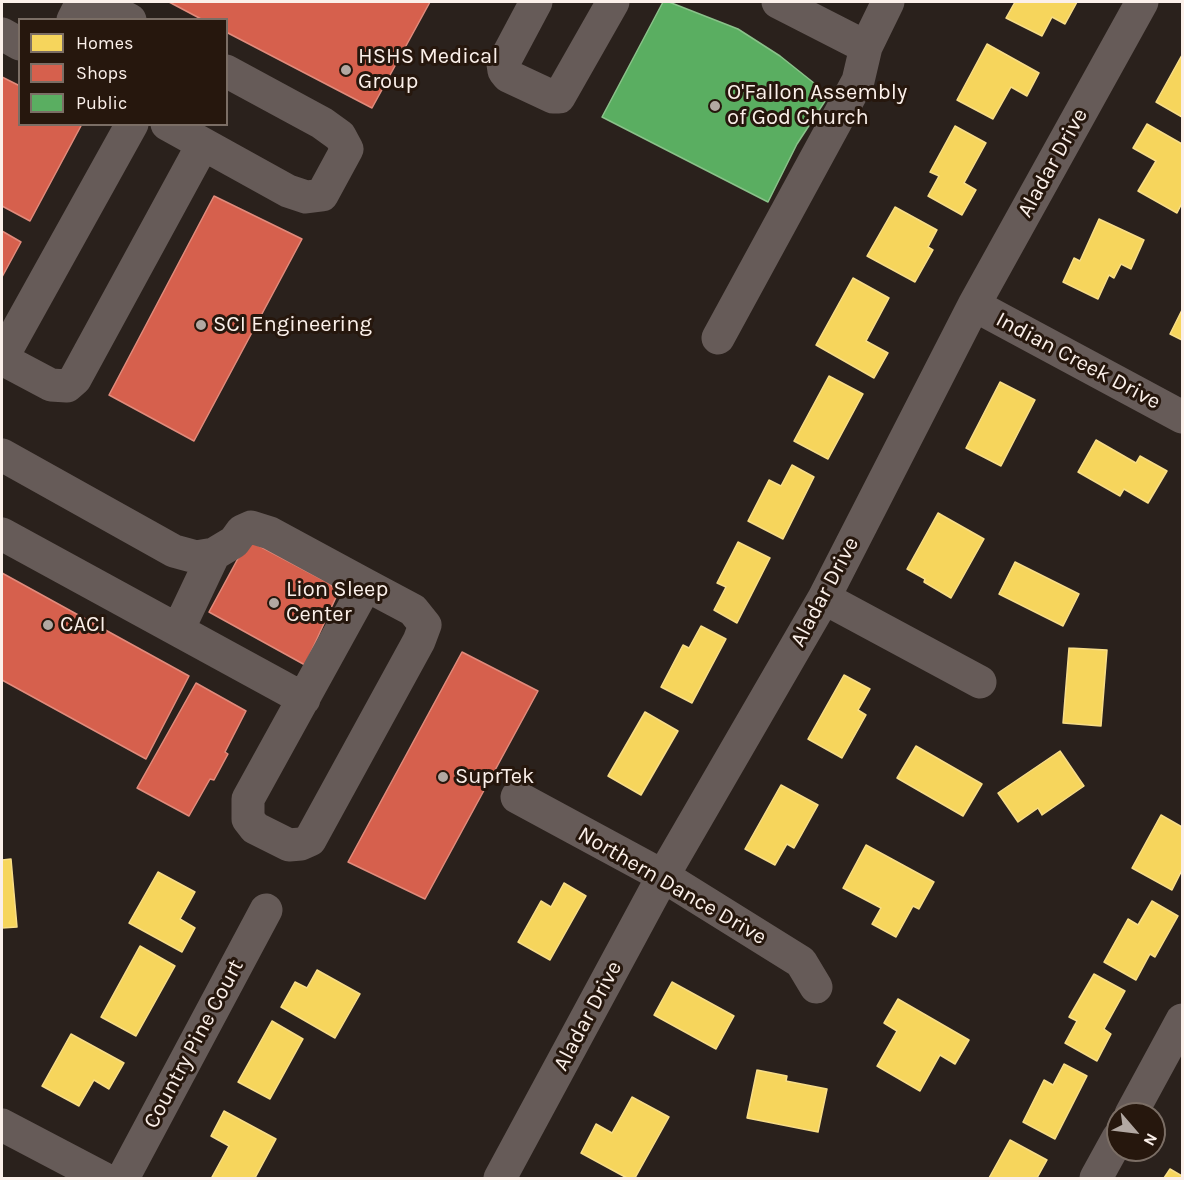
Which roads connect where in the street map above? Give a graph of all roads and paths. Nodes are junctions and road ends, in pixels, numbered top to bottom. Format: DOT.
graph roads {
  1 [pos="82,2"];
  2 [pos="96,2"];
  3 [pos="536,2"];
  4 [pos="613,2"];
  5 [pos="778,2"];
  6 [pos="888,2"];
  7 [pos="1142,2"];
  8 [pos="74,18"];
  9 [pos="126,18"];
  10 [pos="2,34"];
  11 [pos="18,43"];
  12 [pos="866,47"];
  13 [pos="228,72"];
  14 [pos="131,126"];
  15 [pos="171,126"];
  16 [pos="203,144"];
  17 [pos="974,304"];
  18 [pos="718,338"];
  19 [pos="2,359"];
  20 [pos="1182,417"];
  21 [pos="2,455"];
  22 [pos="2,534"];
  23 [pos="214,554"];
  24 [pos="366,585"];
  25 [pos="825,597"];
  26 [pos="178,630"];
  27 [pos="980,682"];
  28 [pos="304,699"];
  29 [pos="517,797"];
  30 [pos="663,876"];
  31 [pos="266,910"];
  32 [pos="816,987"];
  33 [pos="1182,1020"];
  34 [pos="1138,1102"];
  35 [pos="2,1125"];
  36 [pos="1106,1160"];
  37 [pos="103,1179"];
  38 [pos="123,1179"];
  39 [pos="500,1179"];
  40 [pos="1096,1179"];
  1 -- 8 [label="street"];
  2 -- 9 [label="street"];
  3 -- 4 [label="street"];
  5 -- 12 [label="street"];
  6 -- 12 [label="street"];
  7 -- 17 [label="street, Aladar Drive"];
  10 -- 11 [label="street"];
  12 -- 18 [label="street"];
  13 -- 16 [label="street"];
  14 -- 19 [label="street"];
  15 -- 16 [label="street"];
  16 -- 19 [label="street"];
  17 -- 20 [label="street, Indian Creek Drive"];
  17 -- 25 [label="street, Aladar Drive"];
  21 -- 23 [label="street"];
  22 -- 26 [label="street"];
  23 -- 24 [label="street"];
  23 -- 26 [label="street"];
  24 -- 28 [label="street"];
  24 -- 28 [label="street"];
  25 -- 27 [label="street"];
  25 -- 30 [label="street, Aladar Drive"];
  26 -- 28 [label="street"];
  29 -- 30 [label="street, Northern Dance Drive"];
  30 -- 32 [label="street, Northern Dance Drive"];
  30 -- 39 [label="street, Aladar Drive"];
  31 -- 38 [label="street, Country Pine Court"];
  33 -- 34 [label="street"];
  35 -- 37 [label="street"];
  36 -- 40 [label="street"];
}
